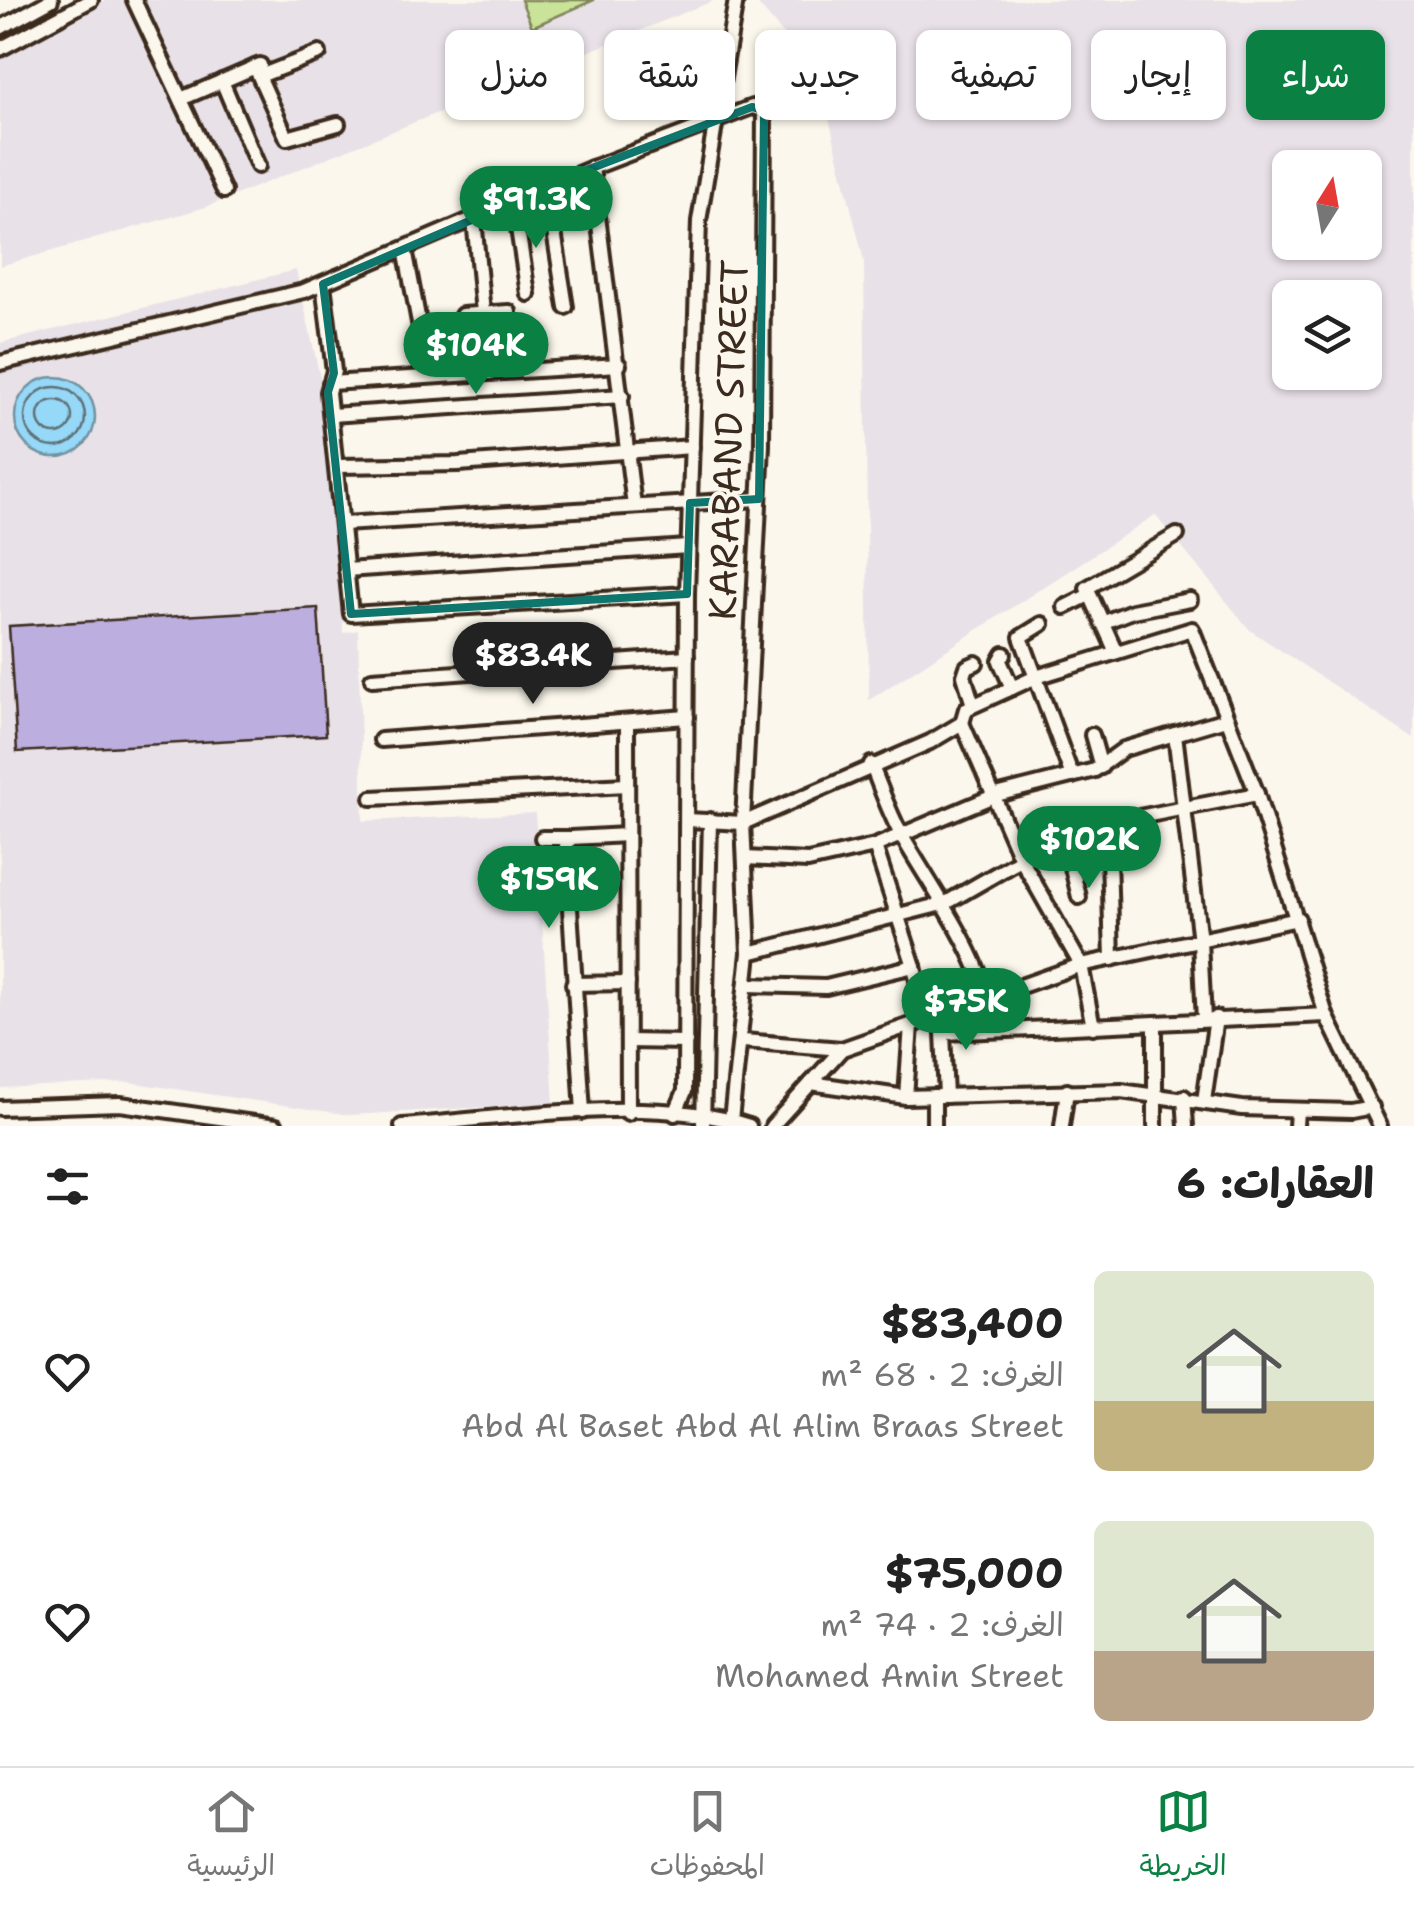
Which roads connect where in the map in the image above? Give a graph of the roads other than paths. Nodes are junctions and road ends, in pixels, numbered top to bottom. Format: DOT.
graph roads {
  1 [pos="51,0"];
  2 [pos="91,0"];
  3 [pos="134,0"];
  4 [pos="736,0"];
  5 [pos="7,25"];
  6 [pos="732,30"];
  7 [pos="20,40"];
  8 [pos="0,49"];
  9 [pos="319,53"];
  10 [pos="258,69"];
  11 [pos="222,81"];
  12 [pos="180,99"];
  13 [pos="735,113"];
  14 [pos="717,120"];
  15 [pos="338,124"];
  16 [pos="258,166"];
  17 [pos="592,168"];
  18 [pos="547,188"];
  19 [pos="224,191"];
  20 [pos="514,202"];
  21 [pos="474,219"];
  22 [pos="405,249"];
  23 [pos="323,284"];
  24 [pos="528,294"];
  25 [pos="566,307"];
  26 [pos="510,312"];
  27 [pos="484,314"];
  28 [pos="462,316"];
  29 [pos="422,338"];
  30 [pos="0,363"];
  31 [pos="619,365"];
  32 [pos="330,383"];
  33 [pos="622,396"];
  34 [pos="332,415"];
  35 [pos="692,447"];
  36 [pos="628,452"];
  37 [pos="338,466"];
  38 [pos="759,499"];
  39 [pos="690,503"];
  40 [pos="634,506"];
  41 [pos="344,524"];
  42 [pos="1178,535"];
  43 [pos="688,547"];
  44 [pos="346,570"];
  45 [pos="687,594"];
  46 [pos="1088,595"];
  47 [pos="1190,600"];
  48 [pos="1065,607"];
  49 [pos="1102,623"];
  50 [pos="1042,624"];
  51 [pos="1116,652"];
  52 [pos="1004,654"];
  53 [pos="687,656"];
  54 [pos="976,663"];
  55 [pos="1036,677"];
  56 [pos="372,679"];
  57 [pos="1012,688"];
  58 [pos="973,705"];
  59 [pos="687,717"];
  60 [pos="1226,719"];
  61 [pos="626,722"];
  62 [pos="962,722"];
  63 [pos="1174,734"];
  64 [pos="1092,736"];
  65 [pos="381,740"];
  66 [pos="871,764"];
  67 [pos="1101,767"];
  68 [pos="1072,776"];
  69 [pos="627,785"];
  70 [pos="1257,794"];
  71 [pos="996,795"];
  72 [pos="372,798"];
  73 [pos="1181,809"];
  74 [pos="687,820"];
  75 [pos="710,820"];
  76 [pos="743,822"];
  77 [pos="1108,822"];
  78 [pos="901,834"];
  79 [pos="627,835"];
  80 [pos="542,838"];
  81 [pos="571,838"];
  82 [pos="1065,838"];
  83 [pos="875,846"];
  84 [pos="745,858"];
  85 [pos="1021,859"];
  86 [pos="1079,897"];
  87 [pos="946,902"];
  88 [pos="898,916"];
  89 [pos="1298,919"];
  90 [pos="1200,942"];
  91 [pos="749,954"];
  92 [pos="1112,959"];
  93 [pos="1081,965"];
  94 [pos="914,966"];
  95 [pos="628,982"];
  96 [pos="573,984"];
  97 [pos="747,985"];
  98 [pos="988,995"];
  99 [pos="942,1012"];
  100 [pos="1326,1015"];
  101 [pos="925,1019"];
  102 [pos="1210,1019"];
  103 [pos="1156,1024"];
  104 [pos="911,1025"];
  105 [pos="1093,1027"];
  106 [pos="994,1030"];
  107 [pos="944,1033"];
  108 [pos="743,1040"];
  109 [pos="628,1041"];
  110 [pos="686,1042"];
  111 [pos="842,1049"];
  112 [pos="811,1083"];
  113 [pos="1067,1091"];
  114 [pos="1154,1093"];
  115 [pos="906,1096"];
  116 [pos="940,1096"];
  117 [pos="1184,1097"];
  118 [pos="1204,1101"];
  119 [pos="1372,1106"];
  120 [pos="0,1108"];
  121 [pos="161,1109"];
  122 [pos="1297,1110"];
  123 [pos="583,1112"];
  124 [pos="628,1113"];
  125 [pos="674,1114"];
  126 [pos="652,1120"];
  127 [pos="730,1120"];
  128 [pos="208,1121"];
  129 [pos="703,1121"];
  130 [pos="160,1126"];
  131 [pos="276,1126"];
  132 [pos="402,1126"];
  133 [pos="749,1126"];
  134 [pos="772,1126"];
  135 [pos="934,1126"];
  136 [pos="1062,1126"];
  137 [pos="1155,1126"];
  138 [pos="1186,1126"];
  139 [pos="1296,1126"];
  140 [pos="1380,1126"];
  1 -- 5 [label="street"];
  2 -- 7 [label="street"];
  3 -- 12 [label="street"];
  4 -- 6 [label="street"];
  5 -- 7 [label="street"];
  7 -- 8 [label="street"];
  9 -- 10 [label="street"];
  10 -- 11 [label="street"];
  10 -- 15 [label="street"];
  11 -- 12 [label="street"];
  11 -- 16 [label="street"];
  12 -- 19 [label="street"];
  13 -- 38 [label="street, KARABAND STREET"];
  14 -- 17 [label="street"];
  14 -- 35 [label="street"];
  17 -- 18 [label="street"];
  17 -- 31 [label="street"];
  18 -- 20 [label="street"];
  18 -- 25 [label="street"];
  20 -- 21 [label="street"];
  20 -- 24 [label="street"];
  21 -- 22 [label="street"];
  21 -- 27 [label="street"];
  22 -- 23 [label="street"];
  22 -- 29 [label="street"];
  23 -- 30 [label="street"];
  23 -- 32 [label="street"];
  26 -- 27 [label="street"];
  27 -- 28 [label="street"];
  31 -- 32 [label="street"];
  31 -- 33 [label="street"];
  32 -- 34 [label="street"];
  33 -- 34 [label="street"];
  33 -- 36 [label="street"];
  34 -- 37 [label="street"];
  35 -- 36 [label="street"];
  35 -- 39 [label="street"];
  36 -- 37 [label="street"];
  36 -- 40 [label="street"];
  37 -- 41 [label="street"];
  38 -- 39 [label="street"];
  38 -- 76 [label="street, KARABAND STREET"];
  39 -- 40 [label="street"];
  39 -- 43 [label="street"];
  40 -- 41 [label="street"];
  41 -- 44 [label="street"];
  42 -- 46 [label="street"];
  43 -- 44 [label="street"];
  43 -- 45 [label="street"];
  44 -- 45 [label="street"];
  45 -- 53 [label="street"];
  46 -- 48 [label="street"];
  46 -- 49 [label="street"];
  47 -- 49 [label="street"];
  49 -- 51 [label="street"];
  50 -- 55 [label="street"];
  51 -- 55 [label="street"];
  51 -- 60 [label="street"];
  52 -- 57 [label="street"];
  53 -- 56 [label="street"];
  53 -- 59 [label="street"];
  54 -- 58 [label="street"];
  55 -- 57 [label="street"];
  55 -- 68 [label="street"];
  57 -- 58 [label="street"];
  58 -- 62 [label="street"];
  59 -- 61 [label="street"];
  59 -- 74 [label="street"];
  60 -- 63 [label="street"];
  60 -- 70 [label="street"];
  61 -- 65 [label="street"];
  61 -- 69 [label="street"];
  62 -- 66 [label="street"];
  62 -- 71 [label="street"];
  63 -- 67 [label="street"];
  63 -- 73 [label="street"];
  64 -- 67 [label="street"];
  66 -- 76 [label="street"];
  66 -- 78 [label="street"];
  67 -- 68 [label="street"];
  68 -- 71 [label="street"];
  69 -- 72 [label="street"];
  69 -- 79 [label="street"];
  70 -- 73 [label="street"];
  70 -- 89 [label="street"];
  71 -- 78 [label="street"];
  71 -- 85 [label="street"];
  73 -- 77 [label="street"];
  73 -- 90 [label="street"];
  74 -- 75 [label="street"];
  74 -- 110 [label="street"];
  75 -- 76 [label="street"];
  75 -- 129 [label="street"];
  76 -- 84 [label="street, KARABAND STREET"];
  77 -- 82 [label="street"];
  77 -- 92 [label="street"];
  78 -- 83 [label="street"];
  78 -- 87 [label="street"];
  79 -- 81 [label="street"];
  79 -- 95 [label="street"];
  80 -- 81 [label="street"];
  81 -- 96 [label="street"];
  82 -- 85 [label="street"];
  82 -- 86 [label="street"];
  83 -- 84 [label="street"];
  83 -- 88 [label="street"];
  84 -- 91 [label="street, KARABAND STREET"];
  85 -- 87 [label="street"];
  85 -- 93 [label="street"];
  87 -- 88 [label="street"];
  87 -- 98 [label="street"];
  88 -- 91 [label="street"];
  88 -- 94 [label="street"];
  89 -- 90 [label="street"];
  89 -- 100 [label="street"];
  90 -- 92 [label="street"];
  90 -- 102 [label="street"];
  91 -- 97 [label="street, KARABAND STREET"];
  92 -- 93 [label="street"];
  93 -- 98 [label="street"];
  93 -- 105 [label="street"];
  94 -- 97 [label="street"];
  94 -- 101 [label="street"];
  95 -- 96 [label="street"];
  95 -- 109 [label="street"];
  96 -- 123 [label="street"];
  97 -- 108 [label="street, KARABAND STREET"];
  98 -- 99 [label="street"];
  98 -- 106 [label="street"];
  99 -- 101 [label="street"];
  99 -- 107 [label="street"];
  100 -- 102 [label="street"];
  100 -- 119 [label="street"];
  101 -- 104 [label="street"];
  102 -- 103 [label="street"];
  102 -- 118 [label="street"];
  103 -- 105 [label="street"];
  103 -- 114 [label="street"];
  104 -- 111 [label="street"];
  104 -- 115 [label="street"];
  105 -- 106 [label="street"];
  106 -- 107 [label="street"];
  107 -- 116 [label="street"];
  108 -- 111 [label="street"];
  108 -- 127 [label="street, KARABAND STREET"];
  109 -- 110 [label="street"];
  109 -- 124 [label="street"];
  110 -- 125 [label="street"];
  111 -- 112 [label="street"];
  112 -- 115 [label="street"];
  112 -- 134 [label="street"];
  113 -- 114 [label="street"];
  113 -- 116 [label="street"];
  113 -- 136 [label="street"];
  114 -- 117 [label="street"];
  114 -- 137 [label="street"];
  115 -- 116 [label="street"];
  116 -- 135 [label="street"];
  117 -- 118 [label="street"];
  117 -- 138 [label="street"];
  118 -- 122 [label="street"];
  119 -- 122 [label="street"];
  119 -- 140 [label="street"];
  120 -- 121 [label="street"];
  121 -- 128 [label="street"];
  121 -- 130 [label="street"];
  122 -- 139 [label="street"];
  123 -- 124 [label="street"];
  123 -- 132 [label="street"];
  124 -- 126 [label="street"];
  125 -- 126 [label="street"];
  125 -- 129 [label="street"];
  127 -- 129 [label="street"];
  127 -- 133 [label="street"];
  128 -- 131 [label="street"];
}
